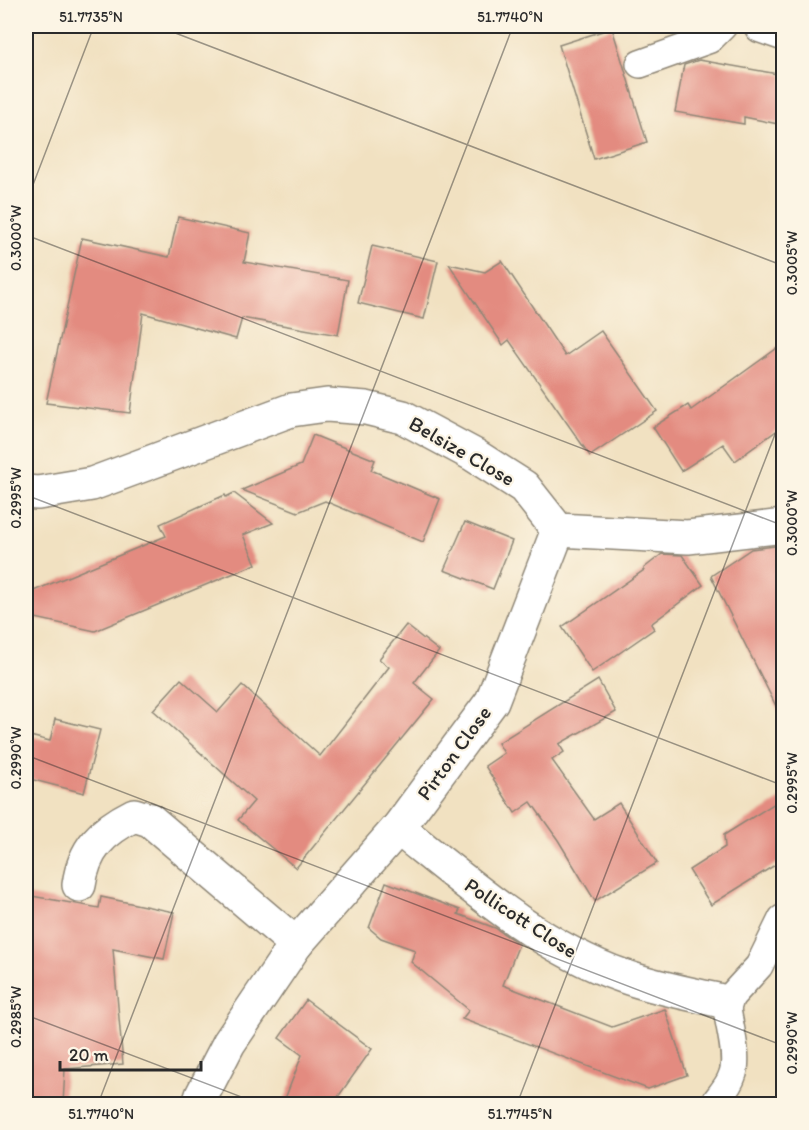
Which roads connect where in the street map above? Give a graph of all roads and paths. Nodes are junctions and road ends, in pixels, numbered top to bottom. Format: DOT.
graph roads {
  1 [pos="723,26"];
  2 [pos="761,26"];
  3 [pos="783,34"];
  4 [pos="640,64"];
  5 [pos="26,492"];
  6 [pos="783,526"];
  7 [pos="558,530"];
  8 [pos="398,828"];
  9 [pos="79,885"];
  10 [pos="782,919"];
  11 [pos="296,944"];
  12 [pos="726,1002"];
  13 [pos="199,1104"];
  14 [pos="714,1104"];
  1 -- 4 [label="lane"];
  2 -- 3 [label="street"];
  5 -- 7 [label="street, Belsize Close"];
  6 -- 7 [label="street"];
  7 -- 8 [label="street, Pirton Close"];
  8 -- 11 [label="street, Pirton Close"];
  8 -- 12 [label="street, Pollicott Close"];
  9 -- 11 [label="street"];
  10 -- 12 [label="lane"];
  11 -- 13 [label="street, Pirton Close"];
  12 -- 14 [label="lane"];
}
